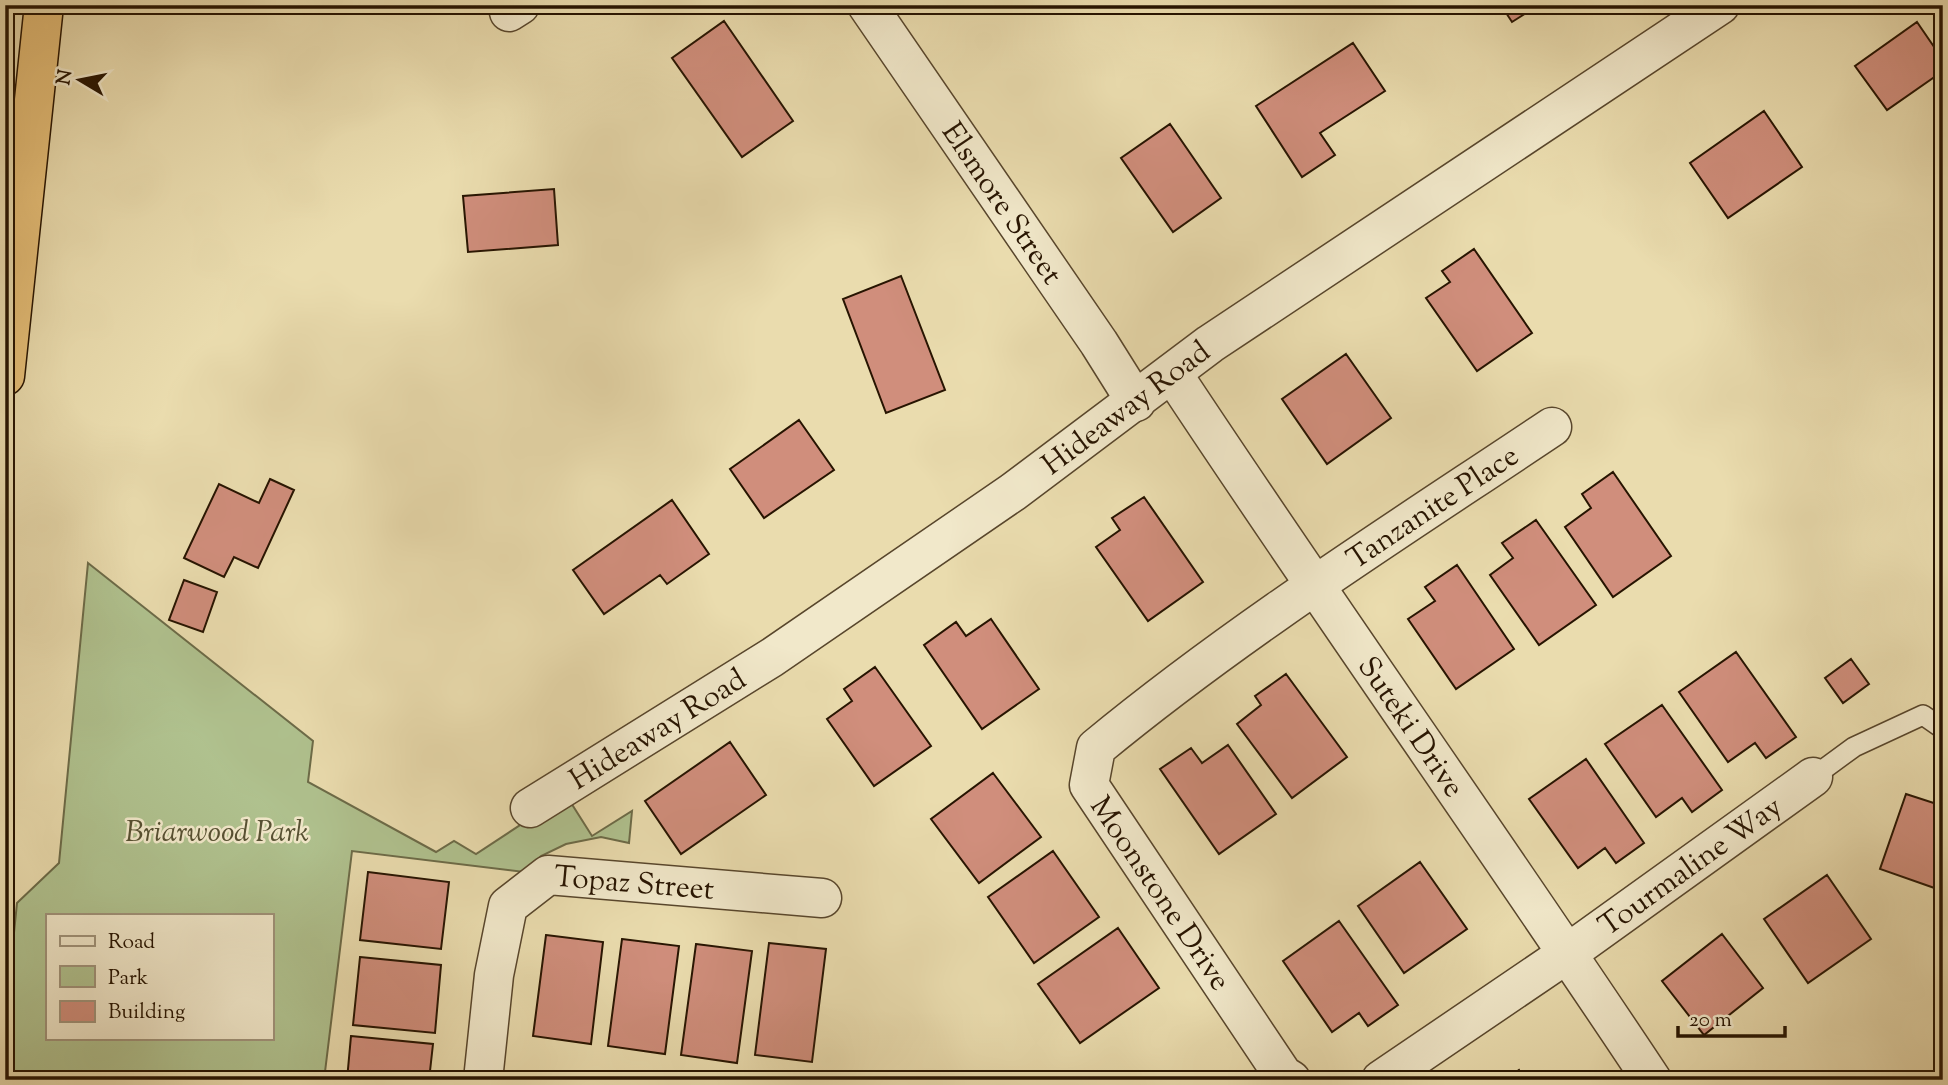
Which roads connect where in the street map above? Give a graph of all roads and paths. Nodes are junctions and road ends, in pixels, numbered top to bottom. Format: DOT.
graph roads {
  1 [pos="44,5"];
  2 [pos="867,5"];
  3 [pos="1699,11"];
  4 [pos="1172,373"];
  5 [pos="5,376"];
  6 [pos="1136,401"];
  7 [pos="1552,427"];
  8 [pos="1314,586"];
  9 [pos="1943,729"];
  10 [pos="1813,777"];
  11 [pos="530,808"];
  12 [pos="822,898"];
  13 [pos="1568,953"];
  14 [pos="482,1080"];
  15 [pos="1291,1080"];
  16 [pos="1381,1080"];
  17 [pos="1652,1080"];
  1 -- 5 [label="highway"];
  2 -- 6 [label="street, Elsmore Street"];
  3 -- 4 [label="street, Hideaway Road"];
  4 -- 6 [label="street, Hideaway Road"];
  4 -- 8 [label="street, Suteki Drive"];
  6 -- 11 [label="street, Hideaway Road"];
  7 -- 8 [label="street, Tanzanite Place"];
  8 -- 13 [label="street, Suteki Drive"];
  8 -- 15 [label="street, Moonstone Drive"];
  9 -- 10 [label="lane"];
  10 -- 13 [label="street, Tourmaline Way"];
  12 -- 14 [label="street, Topaz Street"];
  13 -- 16 [label="street"];
  13 -- 17 [label="street, Suteki Drive"];
}
